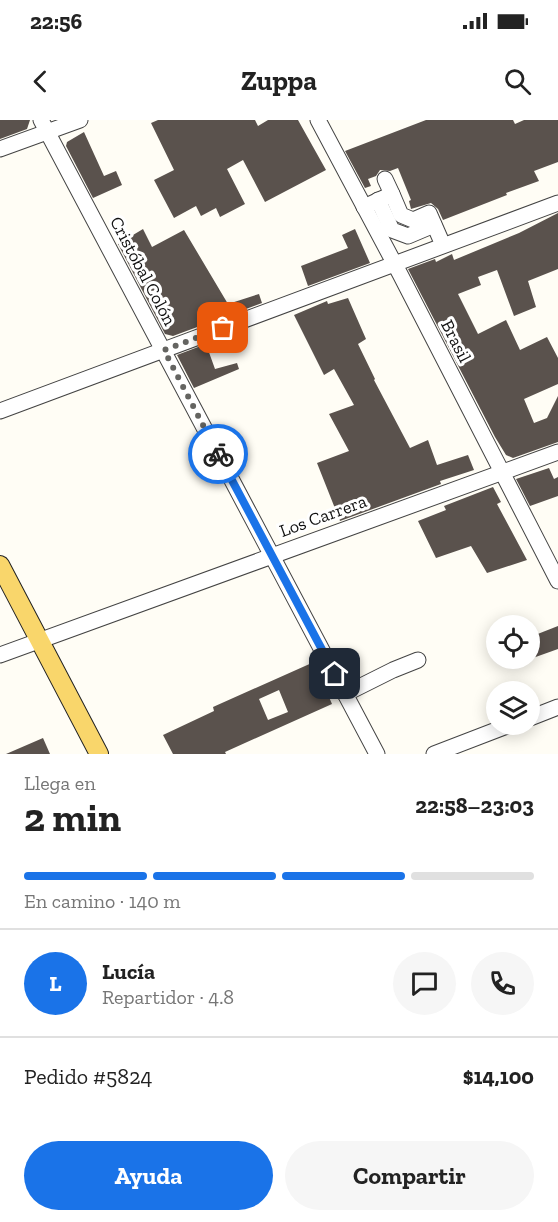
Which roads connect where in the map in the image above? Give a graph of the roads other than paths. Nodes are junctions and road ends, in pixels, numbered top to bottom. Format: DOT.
graph roads {
  1 [pos="81,120"];
  2 [pos="318,120"];
  3 [pos="44,126"];
  4 [pos="0,149"];
  5 [pos="385,179"];
  6 [pos="378,200"];
  7 [pos="554,205"];
  8 [pos="434,225"];
  9 [pos="398,232"];
  10 [pos="384,244"];
  11 [pos="443,245"];
  12 [pos="400,260"];
  13 [pos="164,350"];
  14 [pos="0,411"];
  15 [pos="558,452"];
  16 [pos="502,472"];
  17 [pos="272,555"];
  18 [pos="0,565"];
  19 [pos="558,580"];
  20 [pos="39,640"];
  21 [pos="0,655"];
  22 [pos="418,660"];
  23 [pos="345,694"];
  24 [pos="558,707"];
  25 [pos="540,714"];
  26 [pos="486,734"];
  27 [pos="99,754"];
  28 [pos="377,754"];
  29 [pos="434,754"];
  1 -- 3 [label="street"];
  2 -- 6 [label="street, Brasil"];
  3 -- 4 [label="street"];
  3 -- 13 [label="street, Cristóbal Colón"];
  5 -- 6 [label="street"];
  6 -- 8 [label="street"];
  6 -- 9 [label="street"];
  6 -- 10 [label="street, Brasil"];
  7 -- 11 [label="street"];
  8 -- 9 [label="street"];
  8 -- 11 [label="street"];
  9 -- 10 [label="street"];
  9 -- 12 [label="street"];
  10 -- 12 [label="street, Brasil"];
  11 -- 12 [label="street"];
  12 -- 13 [label="street"];
  12 -- 16 [label="street, Brasil"];
  13 -- 14 [label="street"];
  13 -- 17 [label="street, Cristóbal Colón"];
  15 -- 16 [label="street, Los Carrera"];
  16 -- 17 [label="street, Los Carrera"];
  16 -- 19 [label="street, Brasil"];
  17 -- 20 [label="street, Los Carrera"];
  17 -- 23 [label="street, Cristóbal Colón"];
  18 -- 20 [label="main road"];
  20 -- 21 [label="street, Los Carrera"];
  20 -- 27 [label="main road"];
  22 -- 23 [label="street"];
  23 -- 28 [label="street, Cristóbal Colón"];
  24 -- 25 [label="street"];
  26 -- 29 [label="street"];
}
